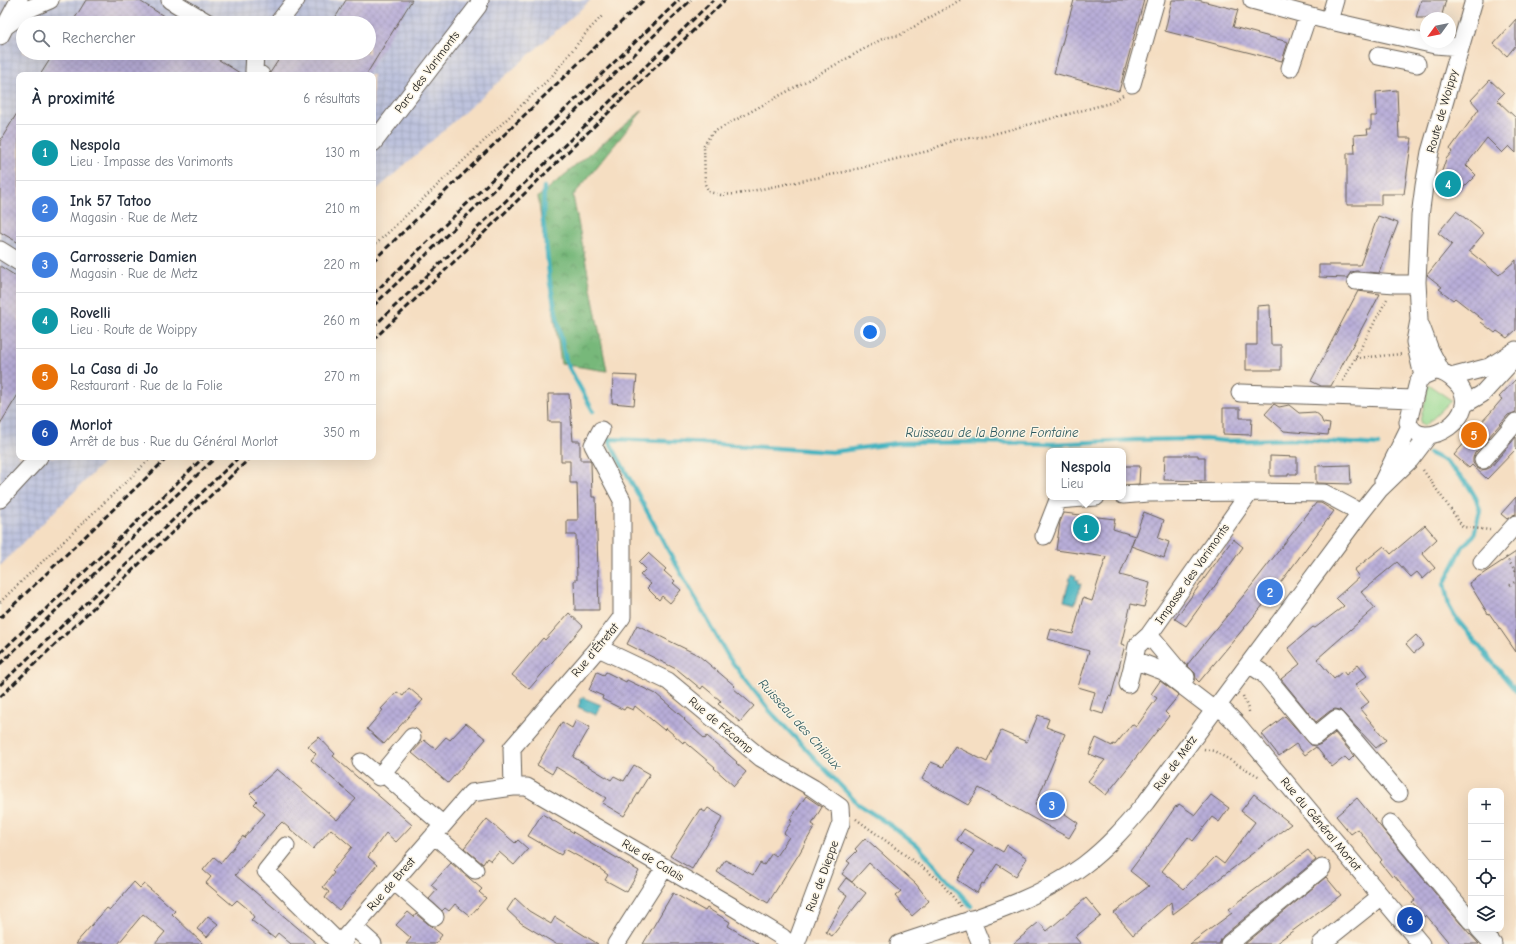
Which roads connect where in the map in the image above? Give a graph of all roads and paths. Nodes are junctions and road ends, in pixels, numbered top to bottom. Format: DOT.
graph roads {
  1 [pos="20,0"];
  2 [pos="50,0"];
  3 [pos="170,0"];
  4 [pos="296,0"];
  5 [pos="480,0"];
  6 [pos="960,0"];
  7 [pos="1156,0"];
  8 [pos="1252,0"];
  9 [pos="1335,0"];
  10 [pos="1474,0"];
  11 [pos="603,15"];
  12 [pos="1308,15"];
  13 [pos="21,16"];
  14 [pos="196,16"];
  15 [pos="283,16"];
  16 [pos="16,20"];
  17 [pos="1329,21"];
  18 [pos="4,30"];
  19 [pos="1412,39"];
  20 [pos="1460,48"];
  21 [pos="1378,56"];
  22 [pos="255,60"];
  23 [pos="1290,68"];
  24 [pos="256,72"];
  25 [pos="1132,84"];
  26 [pos="376,139"];
  27 [pos="376,244"];
  28 [pos="0,250"];
  29 [pos="16,260"];
  30 [pos="1356,281"];
  31 [pos="1394,284"];
  32 [pos="1417,284"];
  33 [pos="1419,320"];
  34 [pos="1516,350"];
  35 [pos="1418,353"];
  36 [pos="1516,357"];
  37 [pos="1355,358"];
  38 [pos="1446,374"];
  39 [pos="1423,376"];
  40 [pos="1240,393"];
  41 [pos="1339,396"];
  42 [pos="1414,399"];
  43 [pos="1465,404"];
  44 [pos="1516,422"];
  45 [pos="1410,426"];
  46 [pos="601,430"];
  47 [pos="1429,435"];
  48 [pos="36,460"];
  49 [pos="149,460"];
  50 [pos="1410,460"];
  51 [pos="1483,460"];
  52 [pos="1379,490"];
  53 [pos="1250,492"];
  54 [pos="1126,495"];
  55 [pos="0,499"];
  56 [pos="1058,500"];
  57 [pos="1360,514"];
  58 [pos="1516,524"];
  59 [pos="1483,530"];
  60 [pos="1044,536"];
  61 [pos="1482,562"];
  62 [pos="1516,581"];
  63 [pos="1510,585"];
  64 [pos="0,602"];
  65 [pos="1149,635"];
  66 [pos="600,646"];
  67 [pos="1134,660"];
  68 [pos="1249,664"];
  69 [pos="1128,684"];
  70 [pos="1217,707"];
  71 [pos="412,737"];
  72 [pos="1188,745"];
  73 [pos="361,762"];
  74 [pos="382,772"];
  75 [pos="1286,781"];
  76 [pos="513,787"];
  77 [pos="1399,794"];
  78 [pos="840,807"];
  79 [pos="1390,823"];
  80 [pos="438,830"];
  81 [pos="286,846"];
  82 [pos="665,867"];
  83 [pos="1322,868"];
  84 [pos="475,870"];
  85 [pos="394,881"];
  86 [pos="1381,896"];
  87 [pos="1468,916"];
  88 [pos="435,917"];
  89 [pos="971,919"];
  90 [pos="354,927"];
  91 [pos="1482,932"];
  92 [pos="340,944"];
  93 [pos="343,944"];
  94 [pos="373,944"];
  95 [pos="616,944"];
  96 [pos="789,944"];
  97 [pos="796,944"];
  98 [pos="899,944"];
  99 [pos="981,944"];
  100 [pos="1229,944"];
  101 [pos="1321,944"];
  102 [pos="1421,944"];
  103 [pos="1493,944"];
  1 -- 18 [label="street"];
  2 -- 13 [label="street"];
  3 -- 14 [label="street"];
  4 -- 15 [label="street"];
  5 -- 26 [label="street, Parc des Varimonts"];
  6 -- 25 [label="path"];
  7 -- 25 [label="street"];
  8 -- 12 [label="street"];
  9 -- 17 [label="street"];
  10 -- 20 [label="street, Route de Woippy"];
  11 -- 27 [label="path"];
  12 -- 17 [label="street"];
  12 -- 23 [label="street"];
  16 -- 18 [label="street"];
  17 -- 19 [label="street"];
  19 -- 20 [label="street"];
  19 -- 21 [label="street"];
  20 -- 32 [label="street, Route de Woippy"];
  22 -- 24 [label="street"];
  28 -- 29 [label="street"];
  30 -- 31 [label="street"];
  31 -- 32 [label="street"];
  31 -- 37 [label="path"];
  32 -- 33 [label="street, Route de Woippy"];
  33 -- 35 [label="street, Route de Woippy"];
  33 -- 38 [label="street, Route de Woippy"];
  34 -- 38 [label="street"];
  35 -- 37 [label="path"];
  35 -- 39 [label="street, Route de Woippy"];
  36 -- 43 [label="street"];
  37 -- 41 [label="path"];
  38 -- 39 [label="street"];
  38 -- 43 [label="street"];
  39 -- 42 [label="street"];
  40 -- 41 [label="street"];
  41 -- 42 [label="street"];
  42 -- 45 [label="street"];
  43 -- 47 [label="street"];
  44 -- 51 [label="street"];
  45 -- 47 [label="street"];
  45 -- 52 [label="street, Rue de Metz"];
  46 -- 66 [label="street, Rue d'Étretat"];
  47 -- 50 [label="street, Rue de Metz"];
  48 -- 55 [label="street"];
  49 -- 64 [label="path"];
  50 -- 52 [label="street, Rue de Metz"];
  50 -- 59 [label="path"];
  52 -- 57 [label="street, Rue de Metz"];
  53 -- 54 [label="street"];
  53 -- 57 [label="street"];
  53 -- 65 [label="street, Impasse des Varimonts"];
  56 -- 60 [label="street"];
  57 -- 68 [label="street, Rue de Metz"];
  58 -- 61 [label="street"];
  62 -- 63 [label="path"];
  65 -- 67 [label="street"];
  65 -- 70 [label="street, Impasse des Varimonts"];
  66 -- 76 [label="street, Rue d'Étretat"];
  66 -- 78 [label="street, Rue de Fécamp"];
  67 -- 69 [label="street"];
  67 -- 70 [label="street"];
  68 -- 70 [label="street, Rue de Metz"];
  68 -- 77 [label="street"];
  70 -- 72 [label="street, Rue de Metz"];
  70 -- 75 [label="street, Rue du Général Morlot"];
  71 -- 74 [label="street"];
  72 -- 75 [label="path"];
  72 -- 89 [label="street, Rue de Metz"];
  73 -- 74 [label="street"];
  74 -- 80 [label="street"];
  75 -- 86 [label="street, Rue du Général Morlot"];
  76 -- 80 [label="street, Rue de Brest"];
  76 -- 82 [label="street, Rue de Calais"];
  78 -- 89 [label="path"];
  78 -- 97 [label="street, Rue de Dieppe"];
  79 -- 87 [label="street"];
  80 -- 84 [label="street"];
  80 -- 85 [label="street, Rue de Brest"];
  81 -- 92 [label="street"];
  82 -- 95 [label="street"];
  82 -- 96 [label="street, Rue de Calais"];
  83 -- 100 [label="street"];
  85 -- 88 [label="street"];
  85 -- 90 [label="street, Rue de Brest"];
  86 -- 101 [label="street"];
  86 -- 102 [label="street, Rue du Général Morlot"];
  89 -- 98 [label="street, Rue de Metz"];
  89 -- 99 [label="street"];
  90 -- 93 [label="street, Rue de Brest"];
  90 -- 94 [label="street"];
  91 -- 103 [label="street"];
}
